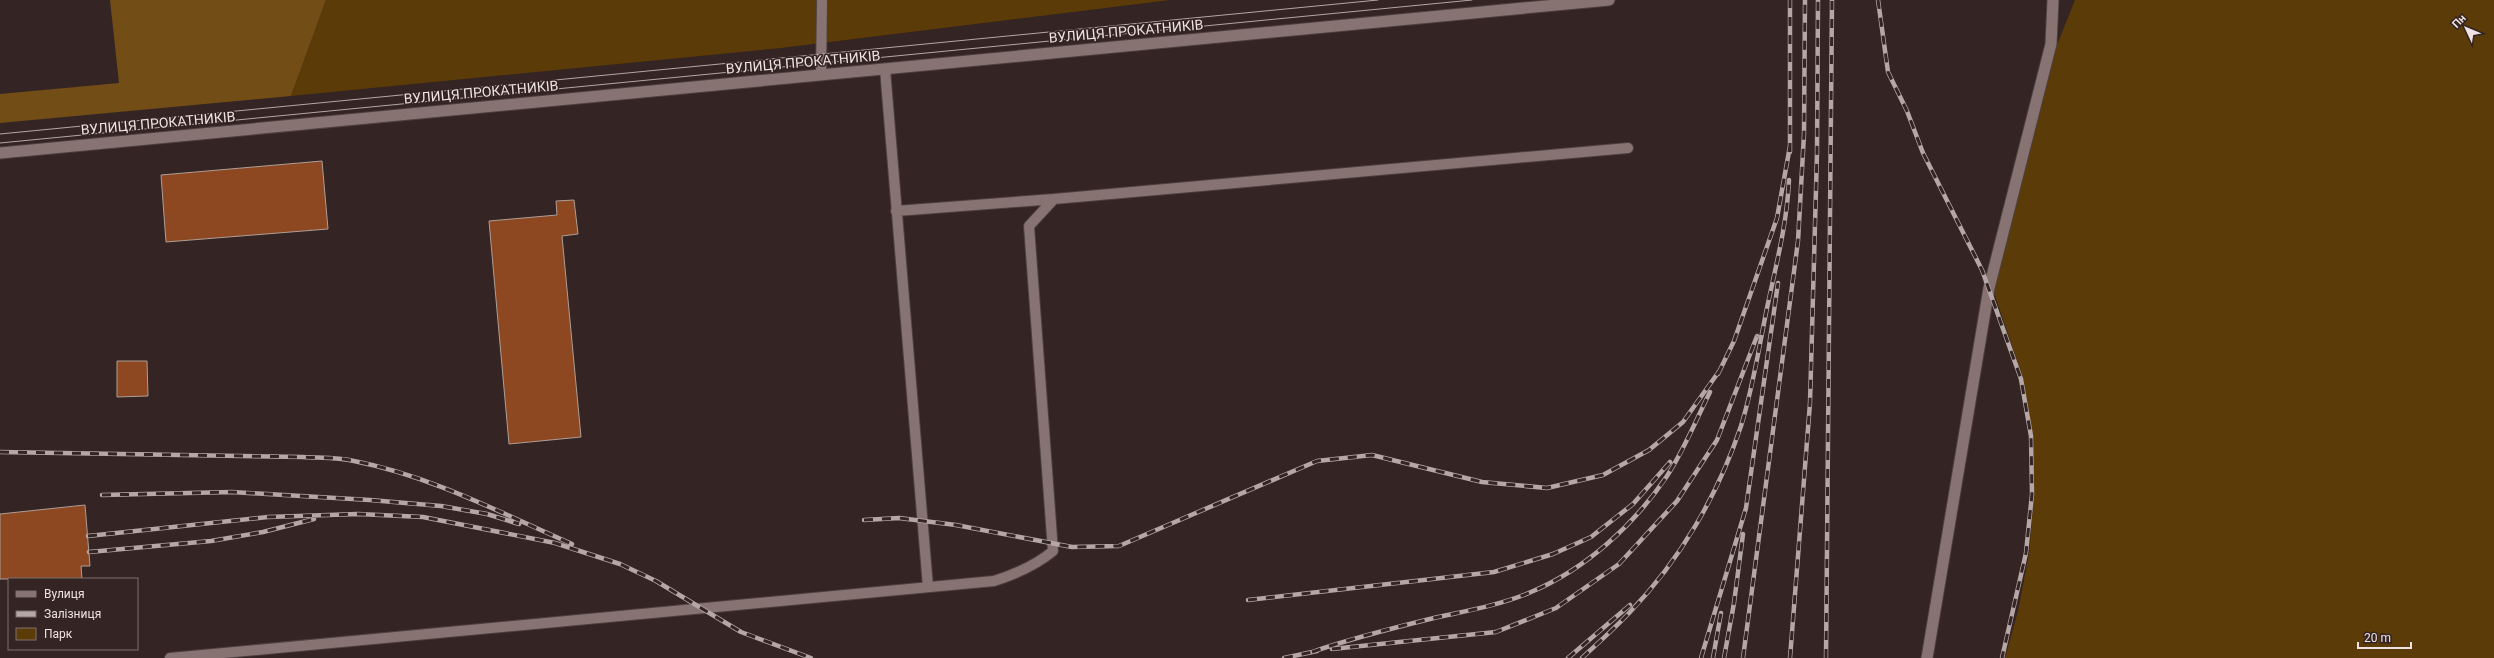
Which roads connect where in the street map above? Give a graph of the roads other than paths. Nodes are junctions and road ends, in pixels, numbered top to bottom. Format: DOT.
graph roads {
  1 [pos="822,0"];
  2 [pos="1609,0"];
  3 [pos="2053,0"];
  4 [pos="885,69"];
  5 [pos="821,75"];
  6 [pos="1628,148"];
  7 [pos="0,153"];
  8 [pos="1054,199"];
  9 [pos="896,211"];
  10 [pos="928,587"];
  11 [pos="170,658"];
  12 [pos="1927,658"];
  1 -- 5 [label="lane"];
  2 -- 4 [label="street, ВУЛИЦЯ ПРОКАТНИКІВ"];
  3 -- 12 [label="street"];
  4 -- 5 [label="street, ВУЛИЦЯ ПРОКАТНИКІВ"];
  4 -- 9 [label="lane"];
  5 -- 7 [label="street, ВУЛИЦЯ ПРОКАТНИКІВ"];
  6 -- 8 [label="lane"];
  8 -- 9 [label="lane"];
  8 -- 10 [label="lane"];
  9 -- 10 [label="lane"];
  10 -- 11 [label="lane"];
}
